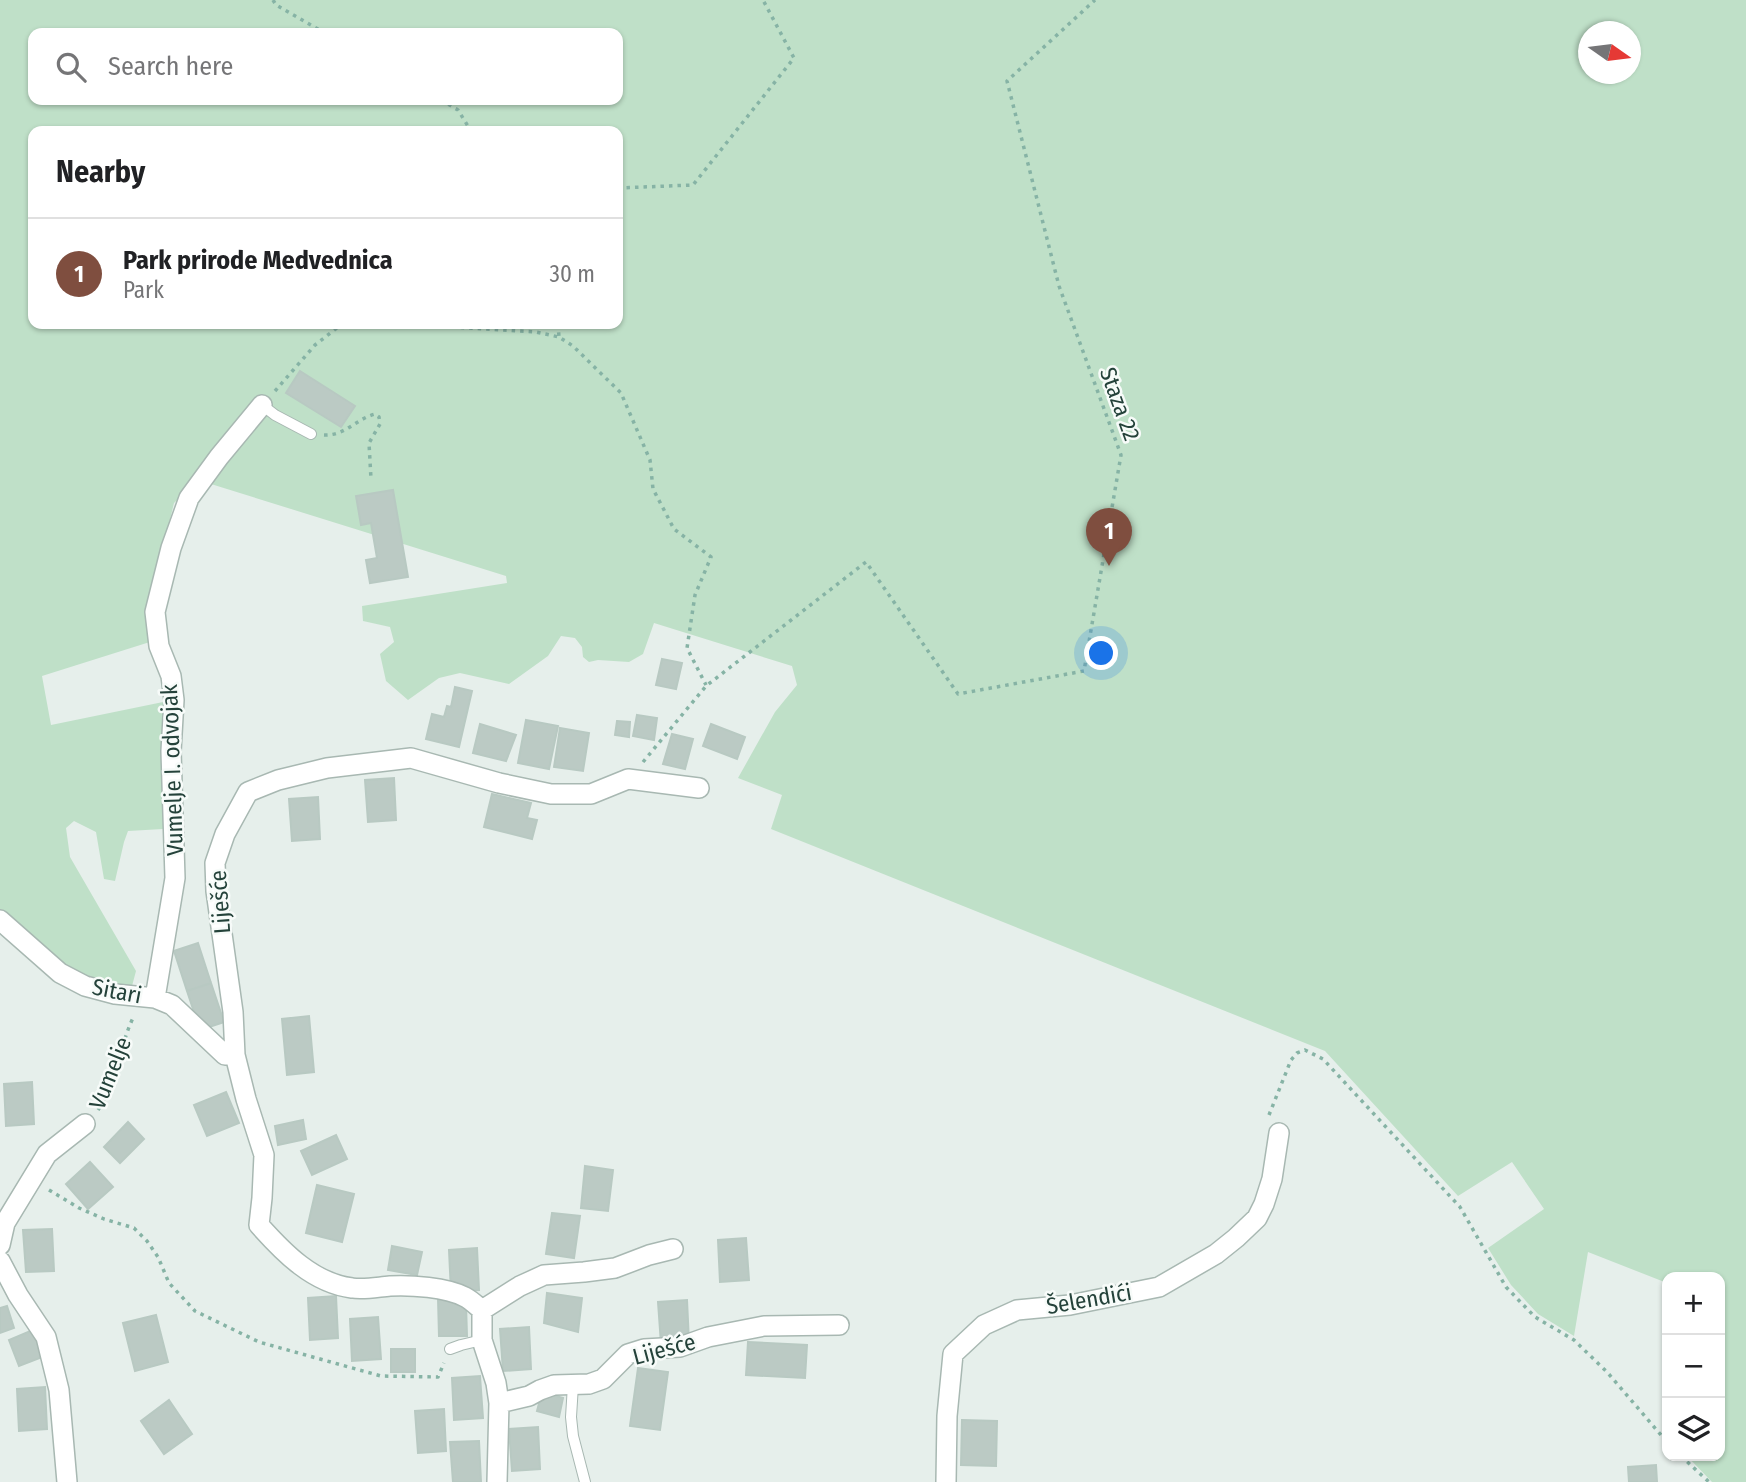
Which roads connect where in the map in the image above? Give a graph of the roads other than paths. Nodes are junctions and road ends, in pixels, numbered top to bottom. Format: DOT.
graph roads {
  1 [pos="262,405"];
  2 [pos="311,434"];
  3 [pos="699,788"];
  4 [pos="0,920"];
  5 [pos="149,998"];
  6 [pos="235,1055"];
  7 [pos="85,1124"];
  8 [pos="1279,1133"];
  9 [pos="0,1245"];
  10 [pos="673,1249"];
  11 [pos="0,1261"];
  12 [pos="482,1310"];
  13 [pos="839,1325"];
  14 [pos="482,1340"];
  15 [pos="450,1349"];
  16 [pos="573,1385"];
  17 [pos="499,1403"];
  18 [pos="67,1482"];
  19 [pos="497,1482"];
  20 [pos="584,1482"];
  21 [pos="946,1482"];
  1 -- 2 [label="lane"];
  1 -- 5 [label="street, Vumelje I. odvojak"];
  3 -- 6 [label="street, Liješće"];
  4 -- 5 [label="street, Sitari"];
  5 -- 6 [label="street, Sitari"];
  6 -- 12 [label="street, Liješće"];
  7 -- 9 [label="street, Vumelje"];
  8 -- 21 [label="street, Šelendići"];
  10 -- 12 [label="street"];
  11 -- 18 [label="street"];
  12 -- 14 [label="street"];
  13 -- 16 [label="street, Liješće"];
  14 -- 15 [label="lane"];
  14 -- 17 [label="street"];
  16 -- 17 [label="street, Liješće"];
  16 -- 20 [label="lane"];
  17 -- 19 [label="street"];
}
